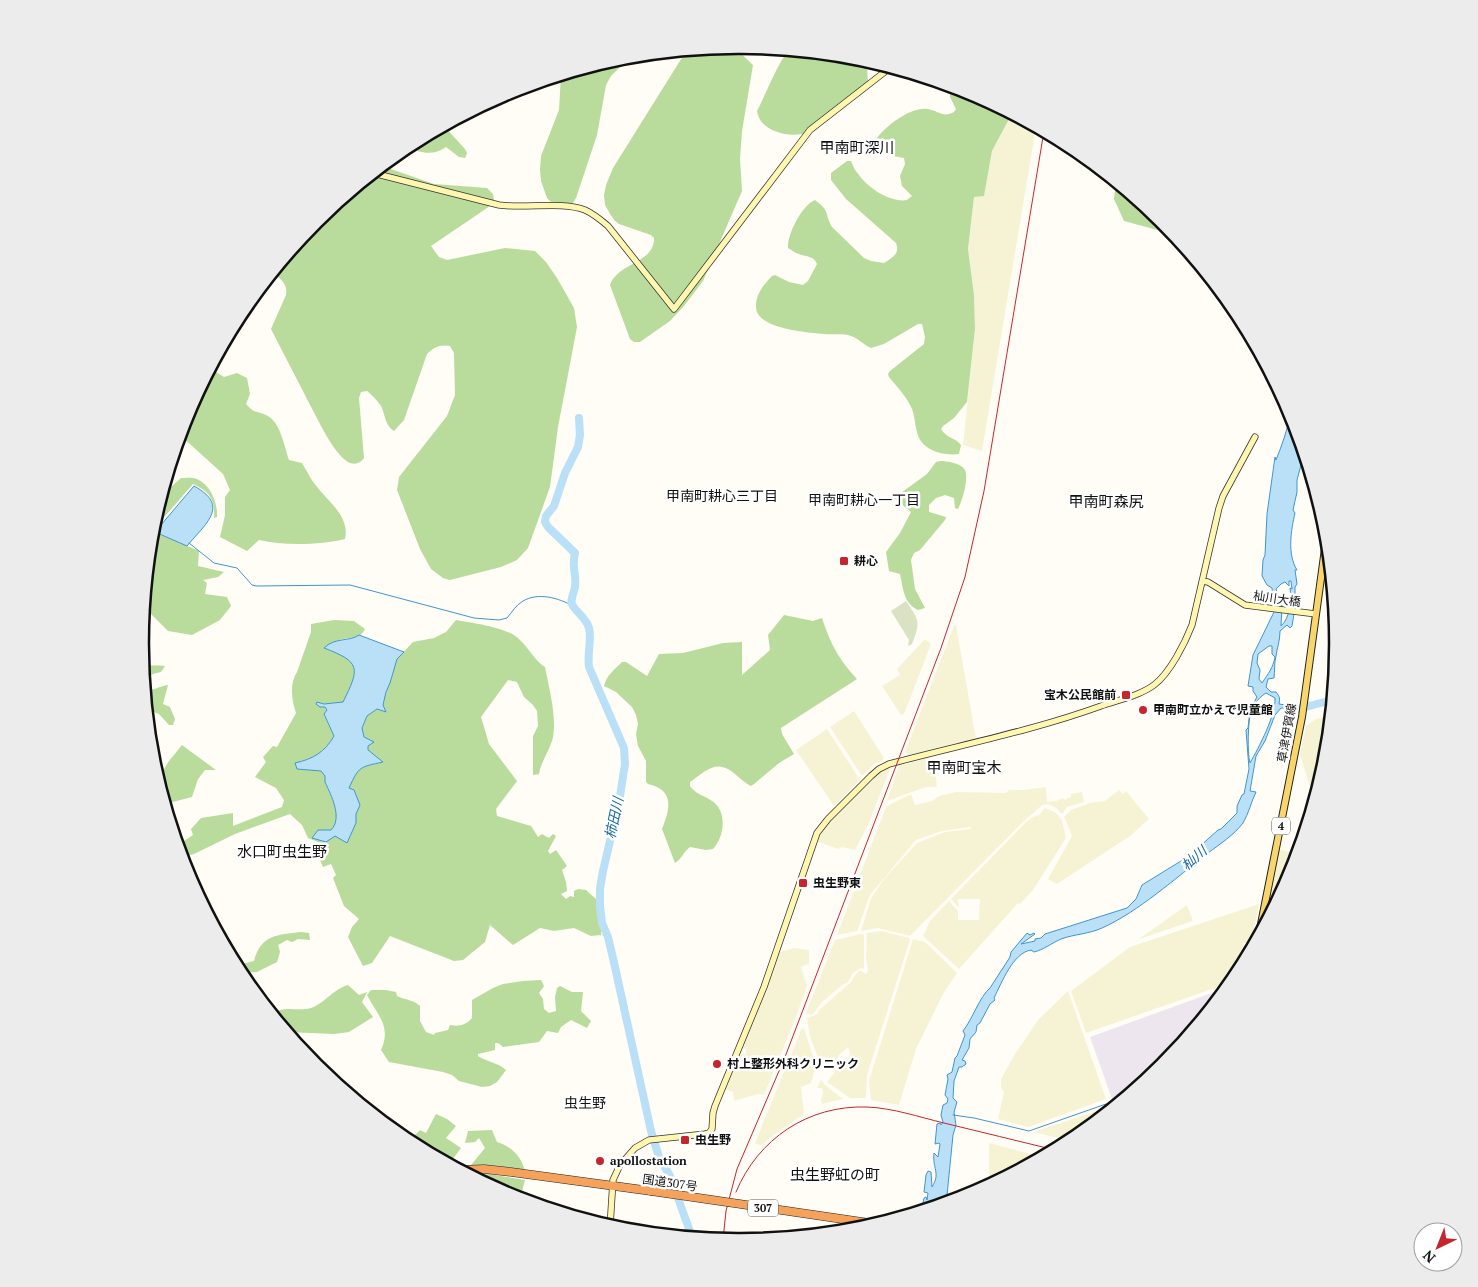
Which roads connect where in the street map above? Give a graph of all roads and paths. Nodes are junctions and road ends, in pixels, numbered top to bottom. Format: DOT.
graph roads {
  1 [pos="884,72"];
  2 [pos="381,175"];
  3 [pos="1255,437"];
  4 [pos="1323,562"];
  5 [pos="1202,581"];
  6 [pos="1316,614"];
  7 [pos="1263,913"];
  8 [pos="473,1169"];
  9 [pos="612,1186"];
  10 [pos="610,1219"];
  11 [pos="857,1221"];
  1 -- 2 [label="street"];
  3 -- 5 [label="street"];
  4 -- 6 [label="main road, 草津伊賀線 / 4"];
  5 -- 6 [label="street, 杣川大橋"];
  5 -- 9 [label="street"];
  6 -- 7 [label="main road, 草津伊賀線 / 4"];
  8 -- 9 [label="highway, 国道307号 / 307"];
  9 -- 10 [label="street"];
  9 -- 11 [label="highway, 国道307号 / 307, bridge"];
}
